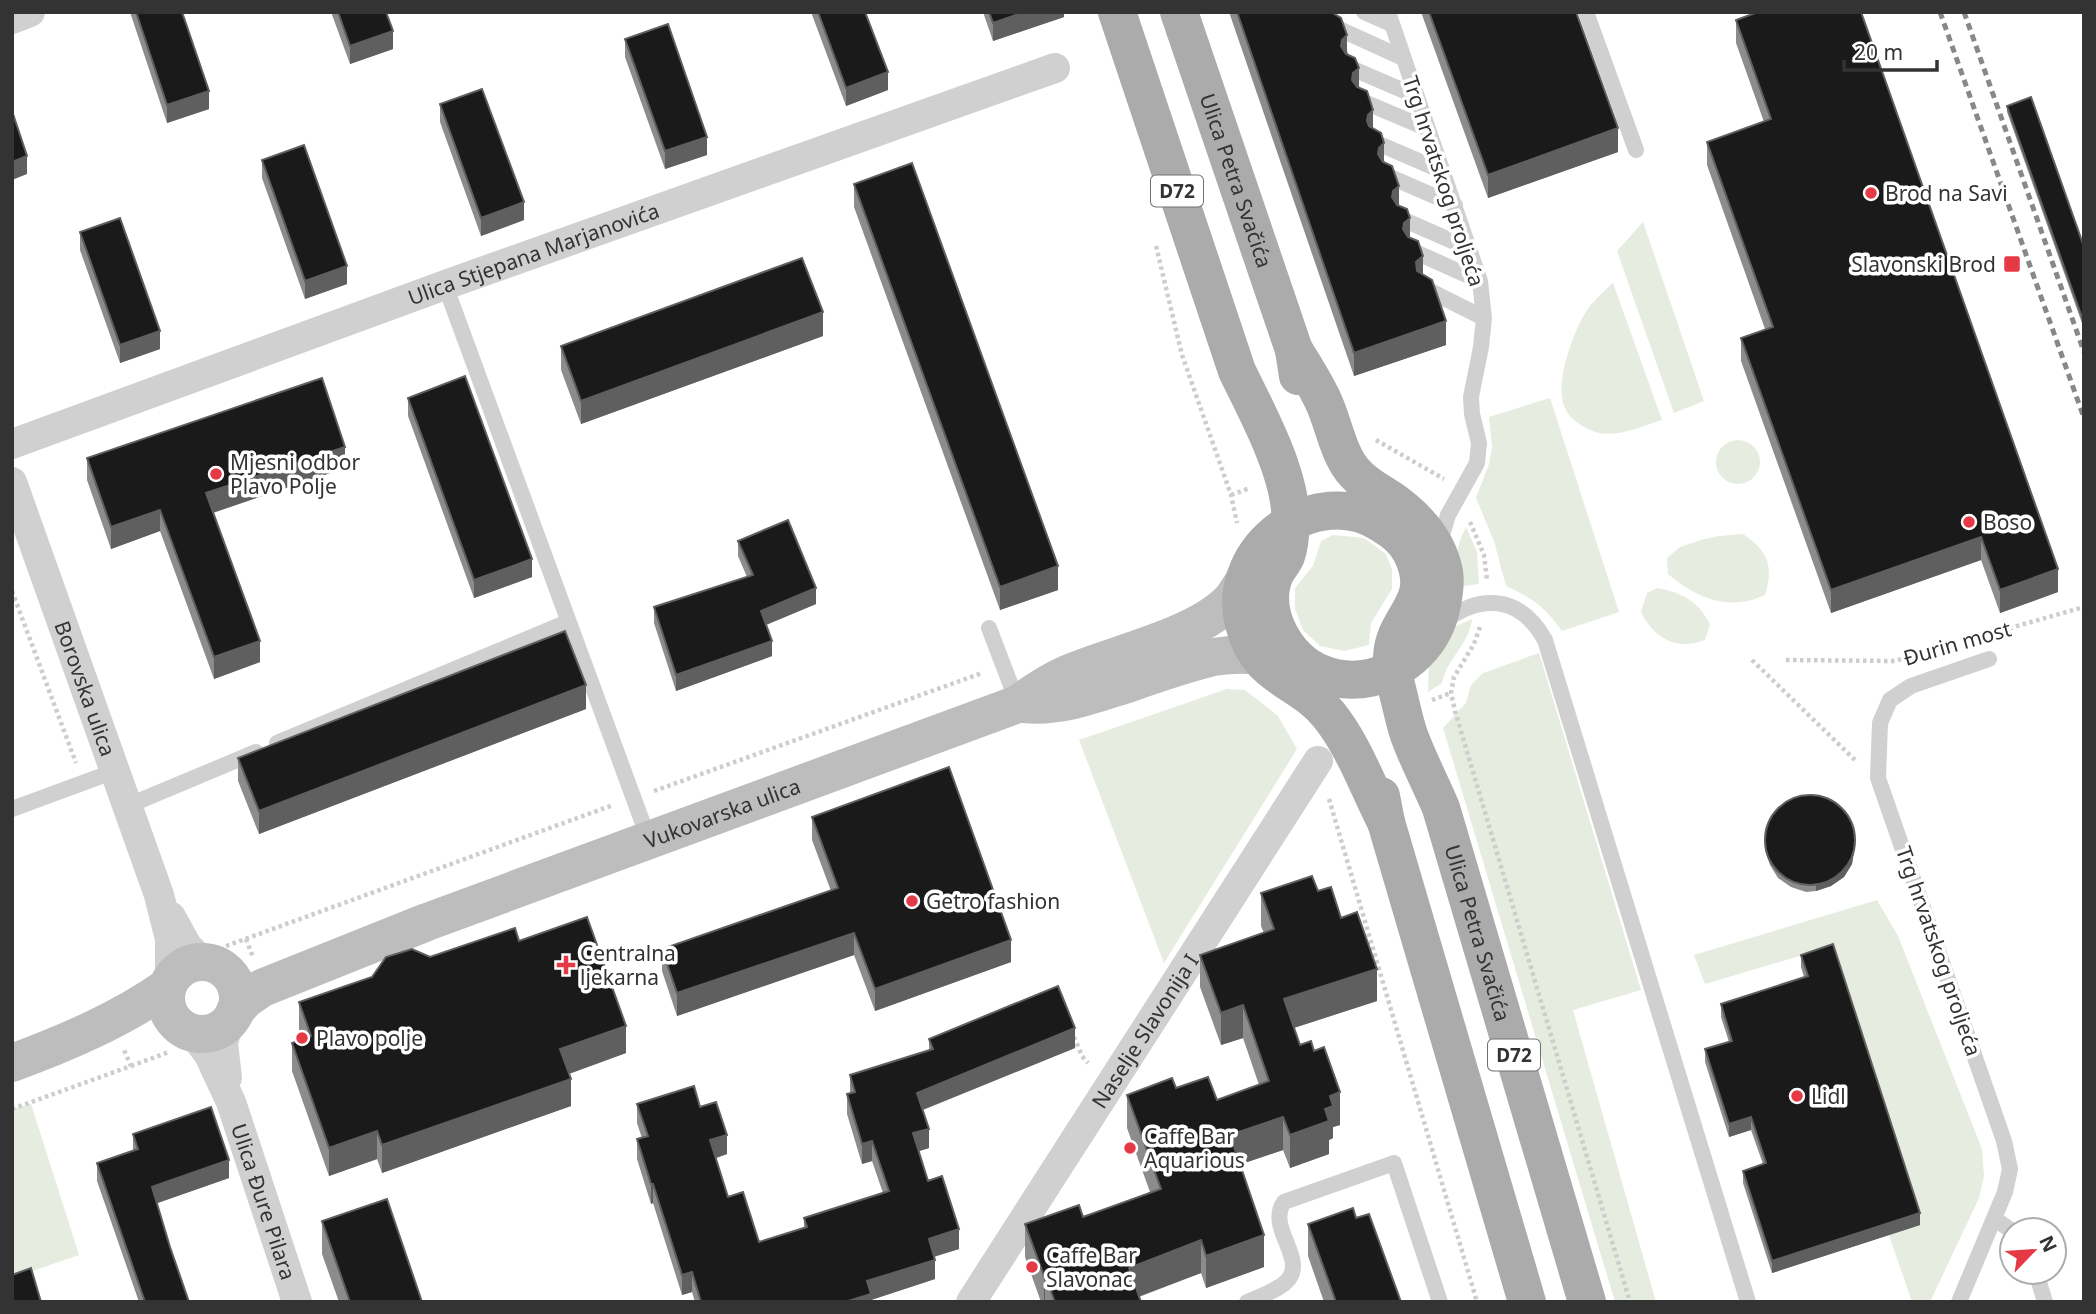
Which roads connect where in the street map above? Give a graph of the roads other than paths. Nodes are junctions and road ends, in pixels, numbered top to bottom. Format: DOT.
graph roads {
  1 [pos="30,12"];
  2 [pos="1117,12"];
  3 [pos="1179,12"];
  4 [pos="1364,12"];
  5 [pos="1586,12"];
  6 [pos="1390,18"];
  7 [pos="12,19"];
  8 [pos="1337,29"];
  9 [pos="1403,58"];
  10 [pos="1055,68"];
  11 [pos="1351,68"];
  12 [pos="1416,96"];
  13 [pos="1362,101"];
  14 [pos="1428,129"];
  15 [pos="1377,143"];
  16 [pos="1636,150"];
  17 [pos="1443,171"];
  18 [pos="1388,176"];
  19 [pos="1455,205"];
  20 [pos="1402,219"];
  21 [pos="1468,248"];
  22 [pos="1413,251"];
  23 [pos="1480,281"];
  24 [pos="446,285"];
  25 [pos="1426,289"];
  26 [pos="1484,318"];
  27 [pos="1294,350"];
  28 [pos="12,444"];
  29 [pos="12,482"];
  30 [pos="1361,513"];
  31 [pos="1280,530"];
  32 [pos="1437,551"];
  33 [pos="1244,581"];
  34 [pos="568,622"];
  35 [pos="989,628"];
  36 [pos="1415,651"];
  37 [pos="1256,655"];
  38 [pos="1989,659"];
  39 [pos="1318,671"];
  40 [pos="1018,704"];
  41 [pos="1318,761"];
  42 [pos="115,771"];
  43 [pos="127,806"];
  44 [pos="12,809"];
  45 [pos="1386,822"];
  46 [pos="649,840"];
  47 [pos="428,922"];
  48 [pos="195,968"];
  49 [pos="232,1016"];
  50 [pos="189,1031"];
  51 [pos="56,1046"];
  52 [pos="12,1063"];
  53 [pos="230,1102"];
  54 [pos="1994,1219"];
  55 [pos="1998,1222"];
  56 [pos="297,1302"];
  57 [pos="971,1302"];
  58 [pos="1247,1302"];
  59 [pos="1440,1302"];
  60 [pos="1527,1302"];
  61 [pos="1587,1302"];
  62 [pos="1748,1302"];
  63 [pos="1959,1302"];
  1 -- 7 [label="street"];
  2 -- 31 [label="main road, D72"];
  3 -- 27 [label="main road, Ulica Petra Svačića / D72"];
  4 -- 6 [label="lane"];
  5 -- 16 [label="lane"];
  6 -- 9 [label="lane, Trg hrvatskog proljeća"];
  8 -- 9 [label="lane"];
  9 -- 12 [label="lane, Trg hrvatskog proljeća"];
  10 -- 24 [label="street, Ulica Stjepana Marjanovića"];
  11 -- 12 [label="lane"];
  12 -- 14 [label="lane, Trg hrvatskog proljeća"];
  13 -- 14 [label="lane"];
  14 -- 17 [label="lane, Trg hrvatskog proljeća"];
  15 -- 17 [label="lane"];
  17 -- 19 [label="lane, Trg hrvatskog proljeća"];
  18 -- 19 [label="lane"];
  19 -- 21 [label="lane, Trg hrvatskog proljeća"];
  20 -- 21 [label="lane"];
  21 -- 23 [label="lane, Trg hrvatskog proljeća"];
  22 -- 23 [label="lane"];
  23 -- 26 [label="lane, Trg hrvatskog proljeća"];
  24 -- 28 [label="street, Ulica Stjepana Marjanovića"];
  24 -- 34 [label="lane"];
  25 -- 26 [label="lane"];
  26 -- 32 [label="lane, Trg hrvatskog proljeća"];
  27 -- 30 [label="main road, D72"];
  27 -- 32 [label="main road, D72"];
  29 -- 42 [label="street, Borovska ulica"];
  30 -- 31 [label="main road, D72"];
  30 -- 36 [label="main road, D72"];
  31 -- 33 [label="main road, D72"];
  31 -- 39 [label="main road, D72"];
  32 -- 36 [label="main road, D72"];
  33 -- 37 [label="main road, D72"];
  33 -- 40 [label="main road, Vukovarska ulica"];
  34 -- 43 [label="lane"];
  34 -- 46 [label="lane"];
  35 -- 40 [label="lane"];
  36 -- 39 [label="main road"];
  36 -- 61 [label="main road, Ulica Petra Svačića / D72"];
  36 -- 62 [label="lane"];
  37 -- 39 [label="main road, Vukovarska ulica"];
  37 -- 40 [label="main road, Vukovarska ulica"];
  37 -- 45 [label="main road, D72"];
  38 -- 54 [label="lane, Trg hrvatskog proljeća"];
  39 -- 45 [label="main road, D72"];
  40 -- 46 [label="main road, Vukovarska ulica"];
  41 -- 57 [label="street, Naselje Slavonija I"];
  42 -- 43 [label="street, Borovska ulica"];
  42 -- 44 [label="lane"];
  43 -- 48 [label="street, Borovska ulica"];
  45 -- 60 [label="main road, D72"];
  46 -- 47 [label="main road, Vukovarska ulica"];
  47 -- 48 [label="main road, Vukovarska ulica"];
  47 -- 49 [label="main road, Vukovarska ulica"];
  48 -- 49 [label="main road"];
  48 -- 50 [label="main road"];
  48 -- 51 [label="main road"];
  49 -- 50 [label="main road"];
  49 -- 53 [label="street, Ulica Đure Pilara"];
  50 -- 51 [label="main road"];
  50 -- 53 [label="street, Ulica Đure Pilara"];
  51 -- 52 [label="main road"];
  53 -- 56 [label="street, Ulica Đure Pilara"];
  54 -- 55 [label="lane"];
  54 -- 63 [label="lane, Trg hrvatskog proljeća"];
  58 -- 59 [label="lane"];
}
